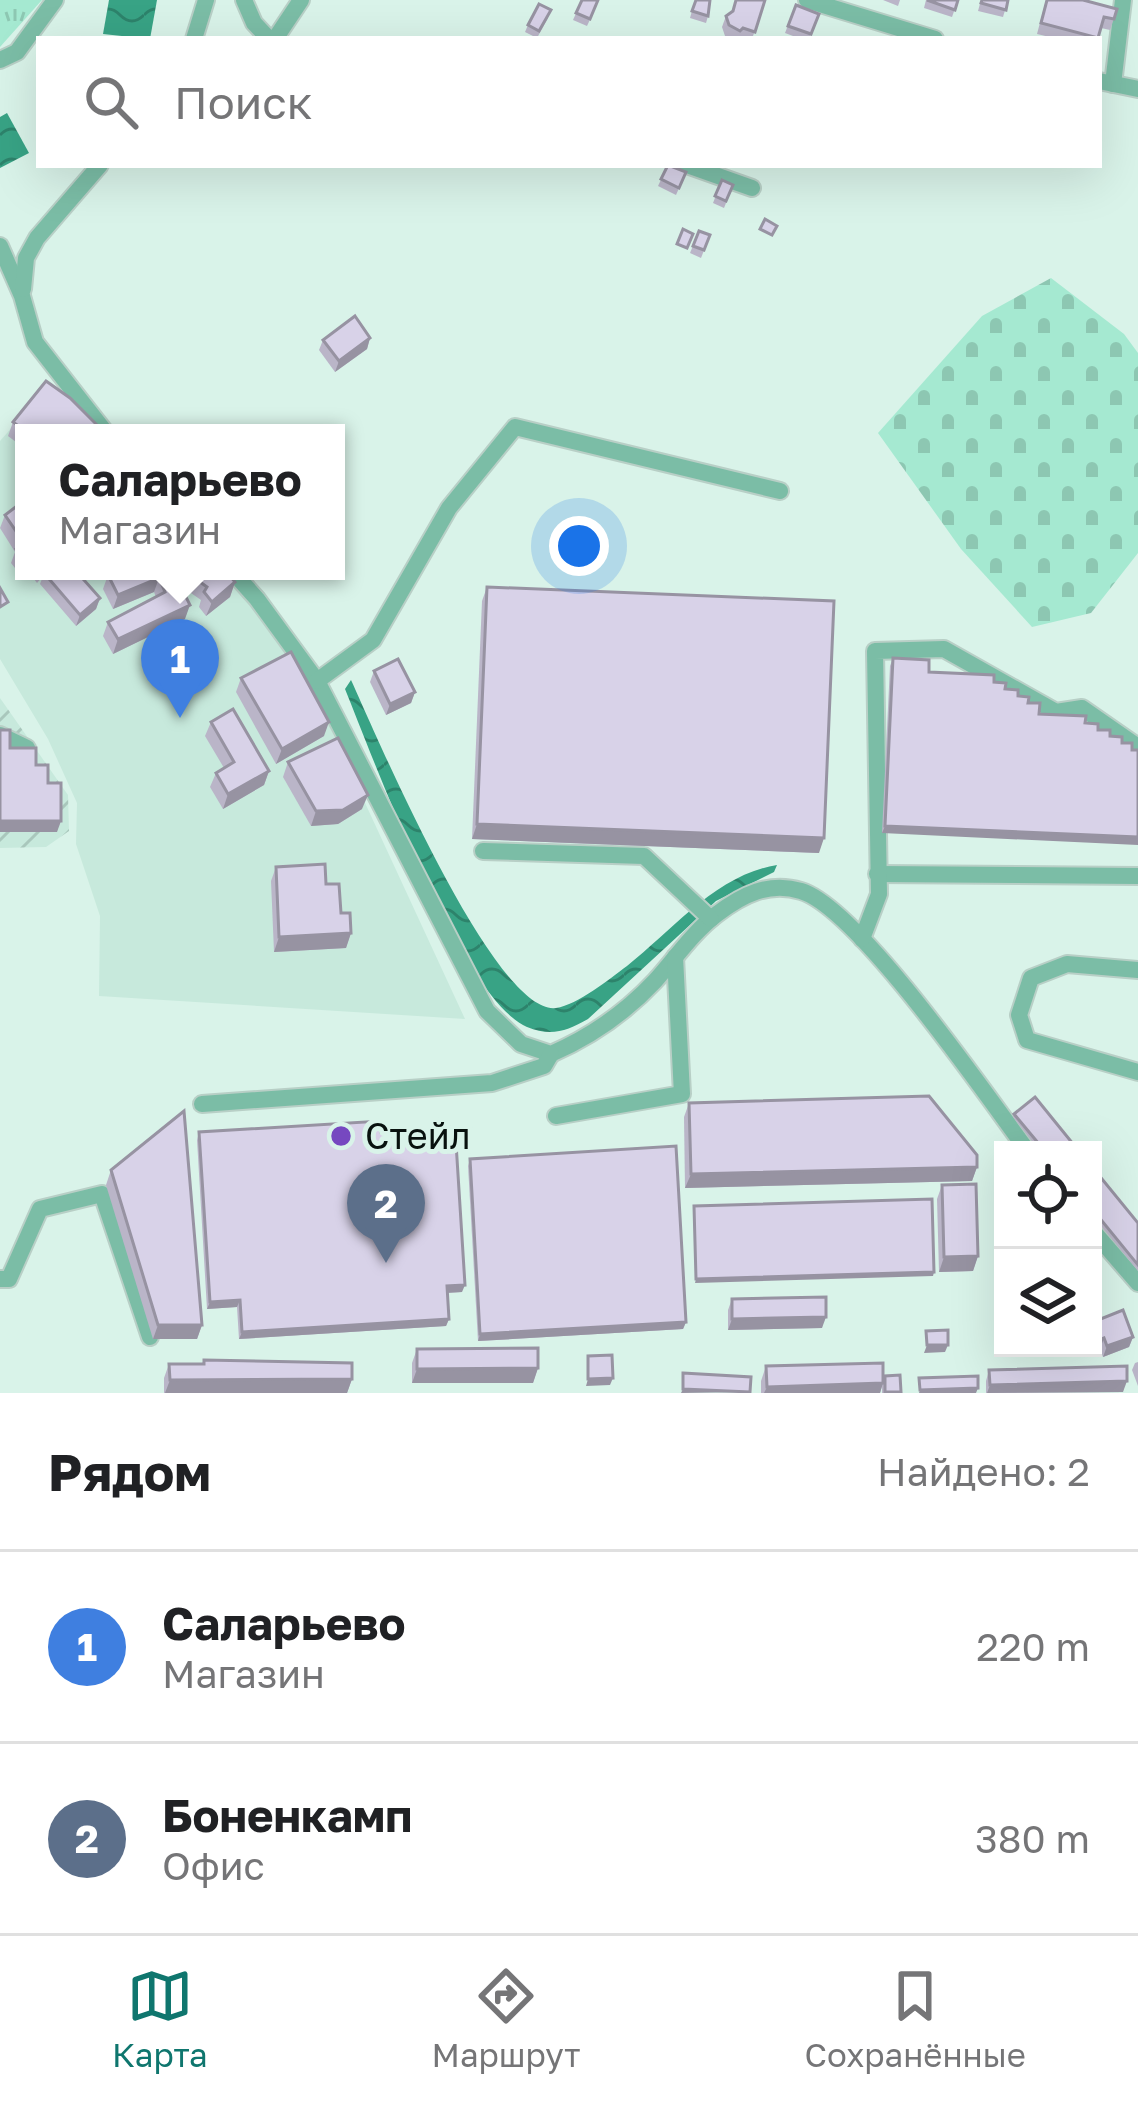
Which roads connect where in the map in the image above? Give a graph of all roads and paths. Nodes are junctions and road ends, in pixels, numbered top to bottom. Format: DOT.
graph roads {
  1 [pos="55,0"];
  2 [pos="206,0"];
  3 [pos="244,0"];
  4 [pos="301,0"];
  5 [pos="807,0"];
  6 [pos="1124,0"];
  7 [pos="195,36"];
  8 [pos="269,36"];
  9 [pos="274,36"];
  10 [pos="925,36"];
  11 [pos="0,60"];
  12 [pos="1106,82"];
  13 [pos="1138,89"];
  14 [pos="97,168"];
  15 [pos="695,168"];
  16 [pos="752,188"];
  17 [pos="0,246"];
  18 [pos="22,296"];
  19 [pos="99,424"];
  20 [pos="780,491"];
  21 [pos="240,580"];
  22 [pos="317,681"];
  23 [pos="0,736"];
  24 [pos="1138,746"];
  25 [pos="27,748"];
  26 [pos="483,851"];
  27 [pos="877,874"];
  28 [pos="1138,876"];
  29 [pos="711,920"];
  30 [pos="862,940"];
  31 [pos="675,958"];
  32 [pos="1138,970"];
  33 [pos="551,1054"];
  34 [pos="1138,1072"];
  35 [pos="202,1104"];
  36 [pos="556,1116"];
  37 [pos="1020,1141"];
  38 [pos="1102,1241"];
  39 [pos="0,1279"];
  40 [pos="1138,1283"];
  41 [pos="150,1337"];
  1 -- 11 [label="street"];
  2 -- 7 [label="street"];
  3 -- 8 [label="street"];
  4 -- 9 [label="street"];
  5 -- 10 [label="street"];
  6 -- 12 [label="street"];
  12 -- 13 [label="street"];
  14 -- 18 [label="street"];
  15 -- 16 [label="street"];
  17 -- 18 [label="street"];
  18 -- 19 [label="street"];
  20 -- 22 [label="street"];
  21 -- 22 [label="street"];
  22 -- 33 [label="street"];
  23 -- 25 [label="street"];
  24 -- 27 [label="street"];
  26 -- 29 [label="street"];
  27 -- 28 [label="street"];
  27 -- 30 [label="street"];
  29 -- 30 [label="street"];
  29 -- 31 [label="street"];
  30 -- 37 [label="street"];
  31 -- 33 [label="street"];
  31 -- 36 [label="street"];
  32 -- 34 [label="street"];
  33 -- 35 [label="street"];
  38 -- 40 [label="street"];
  39 -- 41 [label="street"];
}
